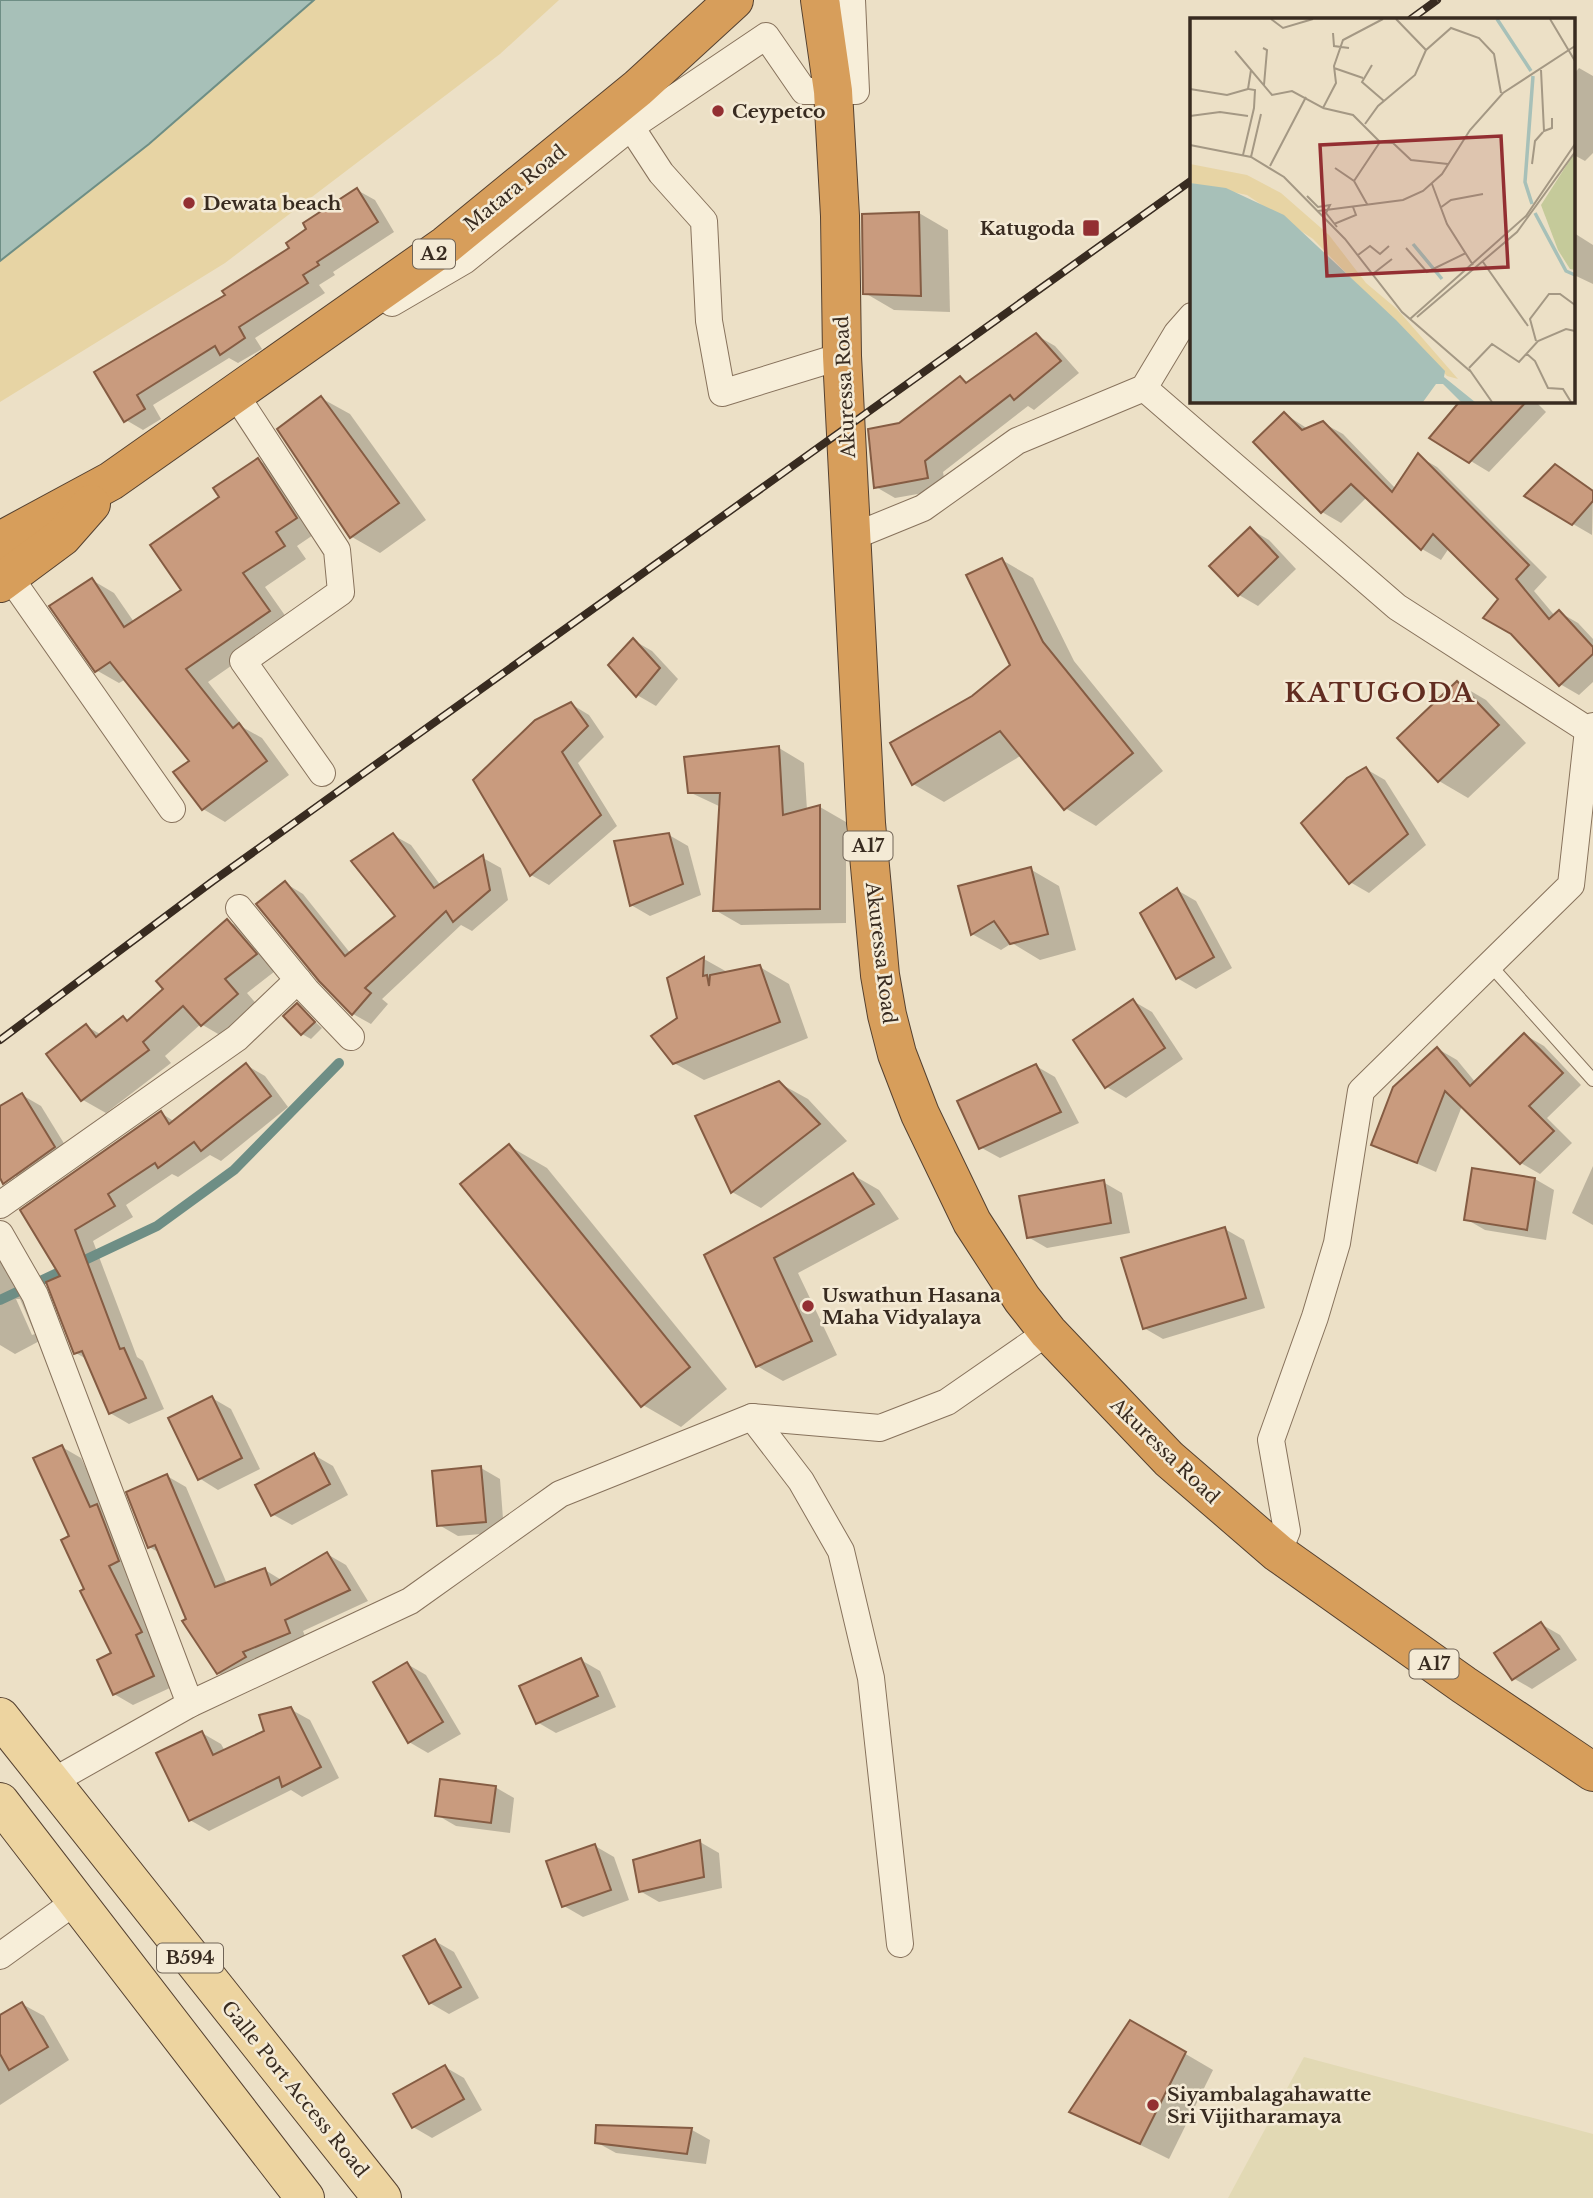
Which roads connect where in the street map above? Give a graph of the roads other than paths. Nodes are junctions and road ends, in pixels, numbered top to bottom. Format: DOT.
graph roads {
  1 [pos="734,0"];
  2 [pos="820,0"];
  3 [pos="852,0"];
  4 [pos="833,91"];
  5 [pos="631,127"];
  6 [pos="1190,318"];
  7 [pos="842,356"];
  8 [pos="1144,387"];
  9 [pos="235,394"];
  10 [pos="852,537"];
  11 [pos="3,567"];
  12 [pos="1590,728"];
  13 [pos="323,773"];
  14 [pos="172,809"];
  15 [pos="239,908"];
  16 [pos="1491,966"];
  17 [pos="298,980"];
  18 [pos="351,1037"];
  19 [pos="1593,1080"];
  20 [pos="0,1205"];
  21 [pos="0,1234"];
  22 [pos="1048,1332"];
  23 [pos="752,1417"];
  24 [pos="1278,1553"];
  25 [pos="190,1704"];
  26 [pos="0,1717"];
  27 [pos="1593,1772"];
  28 [pos="50,1783"];
  29 [pos="0,1802"];
  30 [pos="76,1901"];
  31 [pos="900,1944"];
  32 [pos="0,1956"];
  33 [pos="305,2198"];
  34 [pos="382,2198"];
  1 -- 9 [label="highway, Matara Road / A2"];
  2 -- 4 [label="highway, Akuressa Road / A17"];
  3 -- 4 [label="street"];
  4 -- 5 [label="street"];
  4 -- 7 [label="highway, Akuressa Road / A17"];
  5 -- 7 [label="street"];
  5 -- 9 [label="street"];
  6 -- 8 [label="street"];
  7 -- 10 [label="highway, Akuressa Road / A17"];
  8 -- 10 [label="street"];
  8 -- 12 [label="street"];
  9 -- 11 [label="highway, Matara Road / A2"];
  9 -- 13 [label="street"];
  10 -- 22 [label="highway, Akuressa Road / A17"];
  11 -- 14 [label="street"];
  12 -- 16 [label="street"];
  15 -- 17 [label="street"];
  16 -- 19 [label="lane"];
  16 -- 24 [label="street"];
  17 -- 18 [label="street"];
  17 -- 20 [label="street"];
  21 -- 25 [label="street"];
  22 -- 23 [label="street"];
  22 -- 24 [label="highway, Akuressa Road / A17"];
  23 -- 25 [label="street"];
  23 -- 31 [label="street"];
  24 -- 27 [label="highway, Akuressa Road / A17"];
  25 -- 28 [label="street"];
  26 -- 28 [label="main road, Galle Port Access Road / B594"];
  28 -- 34 [label="main road, Galle Port Access Road / B594"];
  29 -- 30 [label="main road, B594"];
  30 -- 32 [label="street"];
  30 -- 33 [label="main road, B594"];
}
